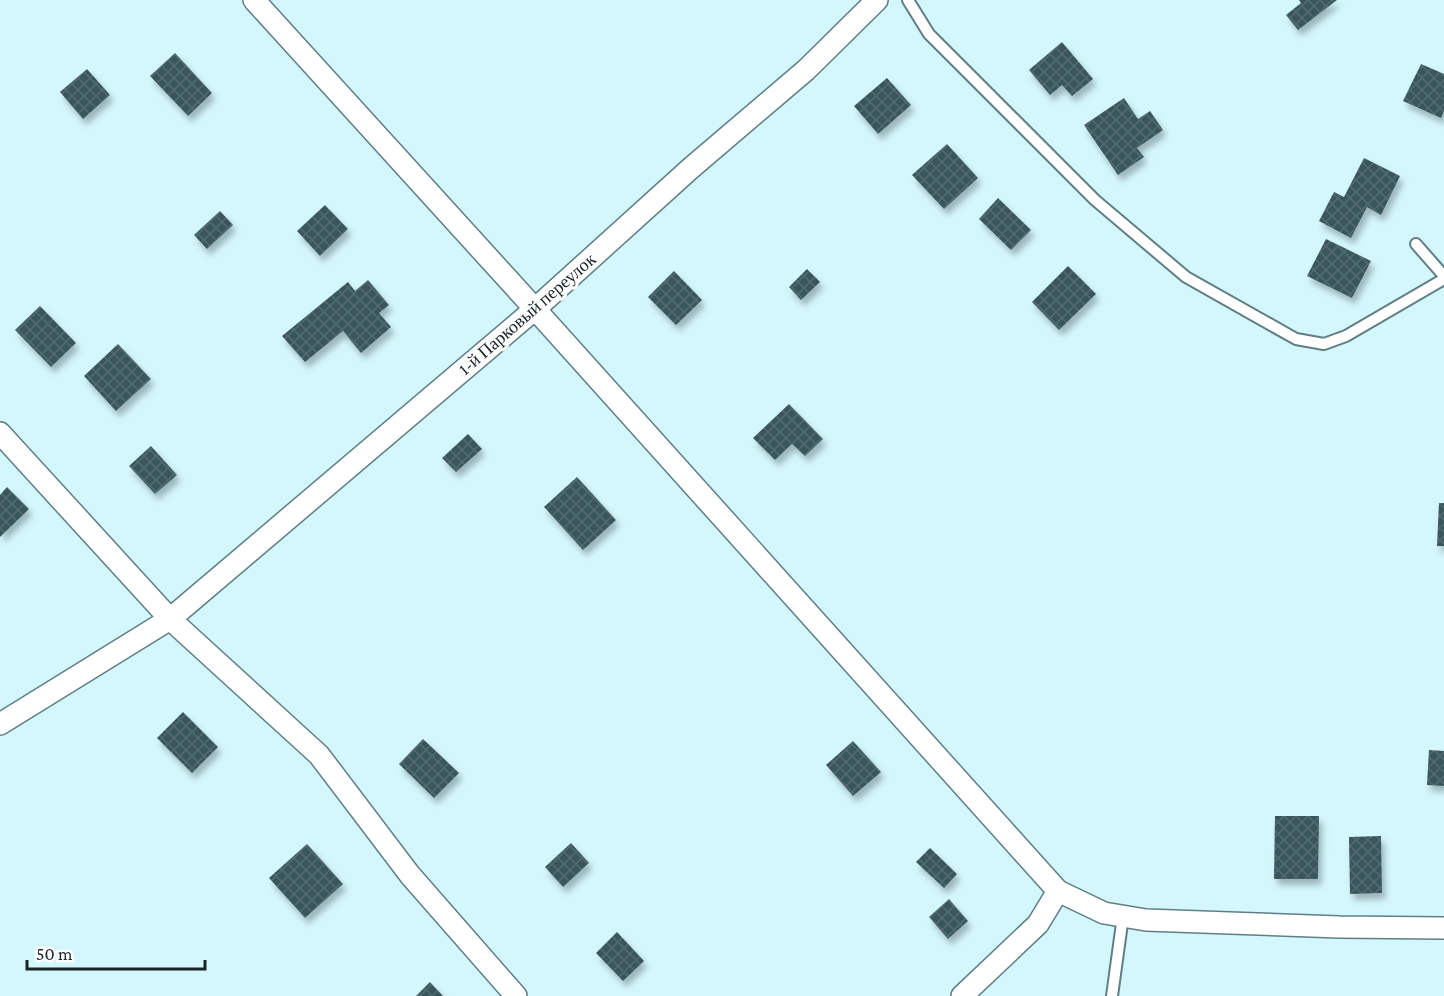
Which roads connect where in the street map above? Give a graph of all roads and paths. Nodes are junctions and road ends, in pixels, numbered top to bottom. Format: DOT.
graph roads {
  1 [pos="254,0"];
  2 [pos="877,0"];
  3 [pos="908,0"];
  4 [pos="1416,244"];
  5 [pos="1444,278"];
  6 [pos="536,309"];
  7 [pos="0,433"];
  8 [pos="170,620"];
  9 [pos="0,724"];
  10 [pos="1058,891"];
  11 [pos="1123,916"];
  12 [pos="1444,928"];
  13 [pos="516,996"];
  14 [pos="962,996"];
  15 [pos="1112,996"];
  1 -- 6 [label="street"];
  2 -- 6 [label="street, 1-й Парковый переулок"];
  3 -- 5 [label="lane"];
  4 -- 5 [label="lane"];
  6 -- 8 [label="street, 1-й Парковый переулок"];
  6 -- 10 [label="street"];
  7 -- 8 [label="street"];
  8 -- 9 [label="street, 1-й Парковый переулок"];
  8 -- 13 [label="street"];
  10 -- 11 [label="street"];
  10 -- 14 [label="street"];
  11 -- 12 [label="street"];
  11 -- 15 [label="lane"];
}
